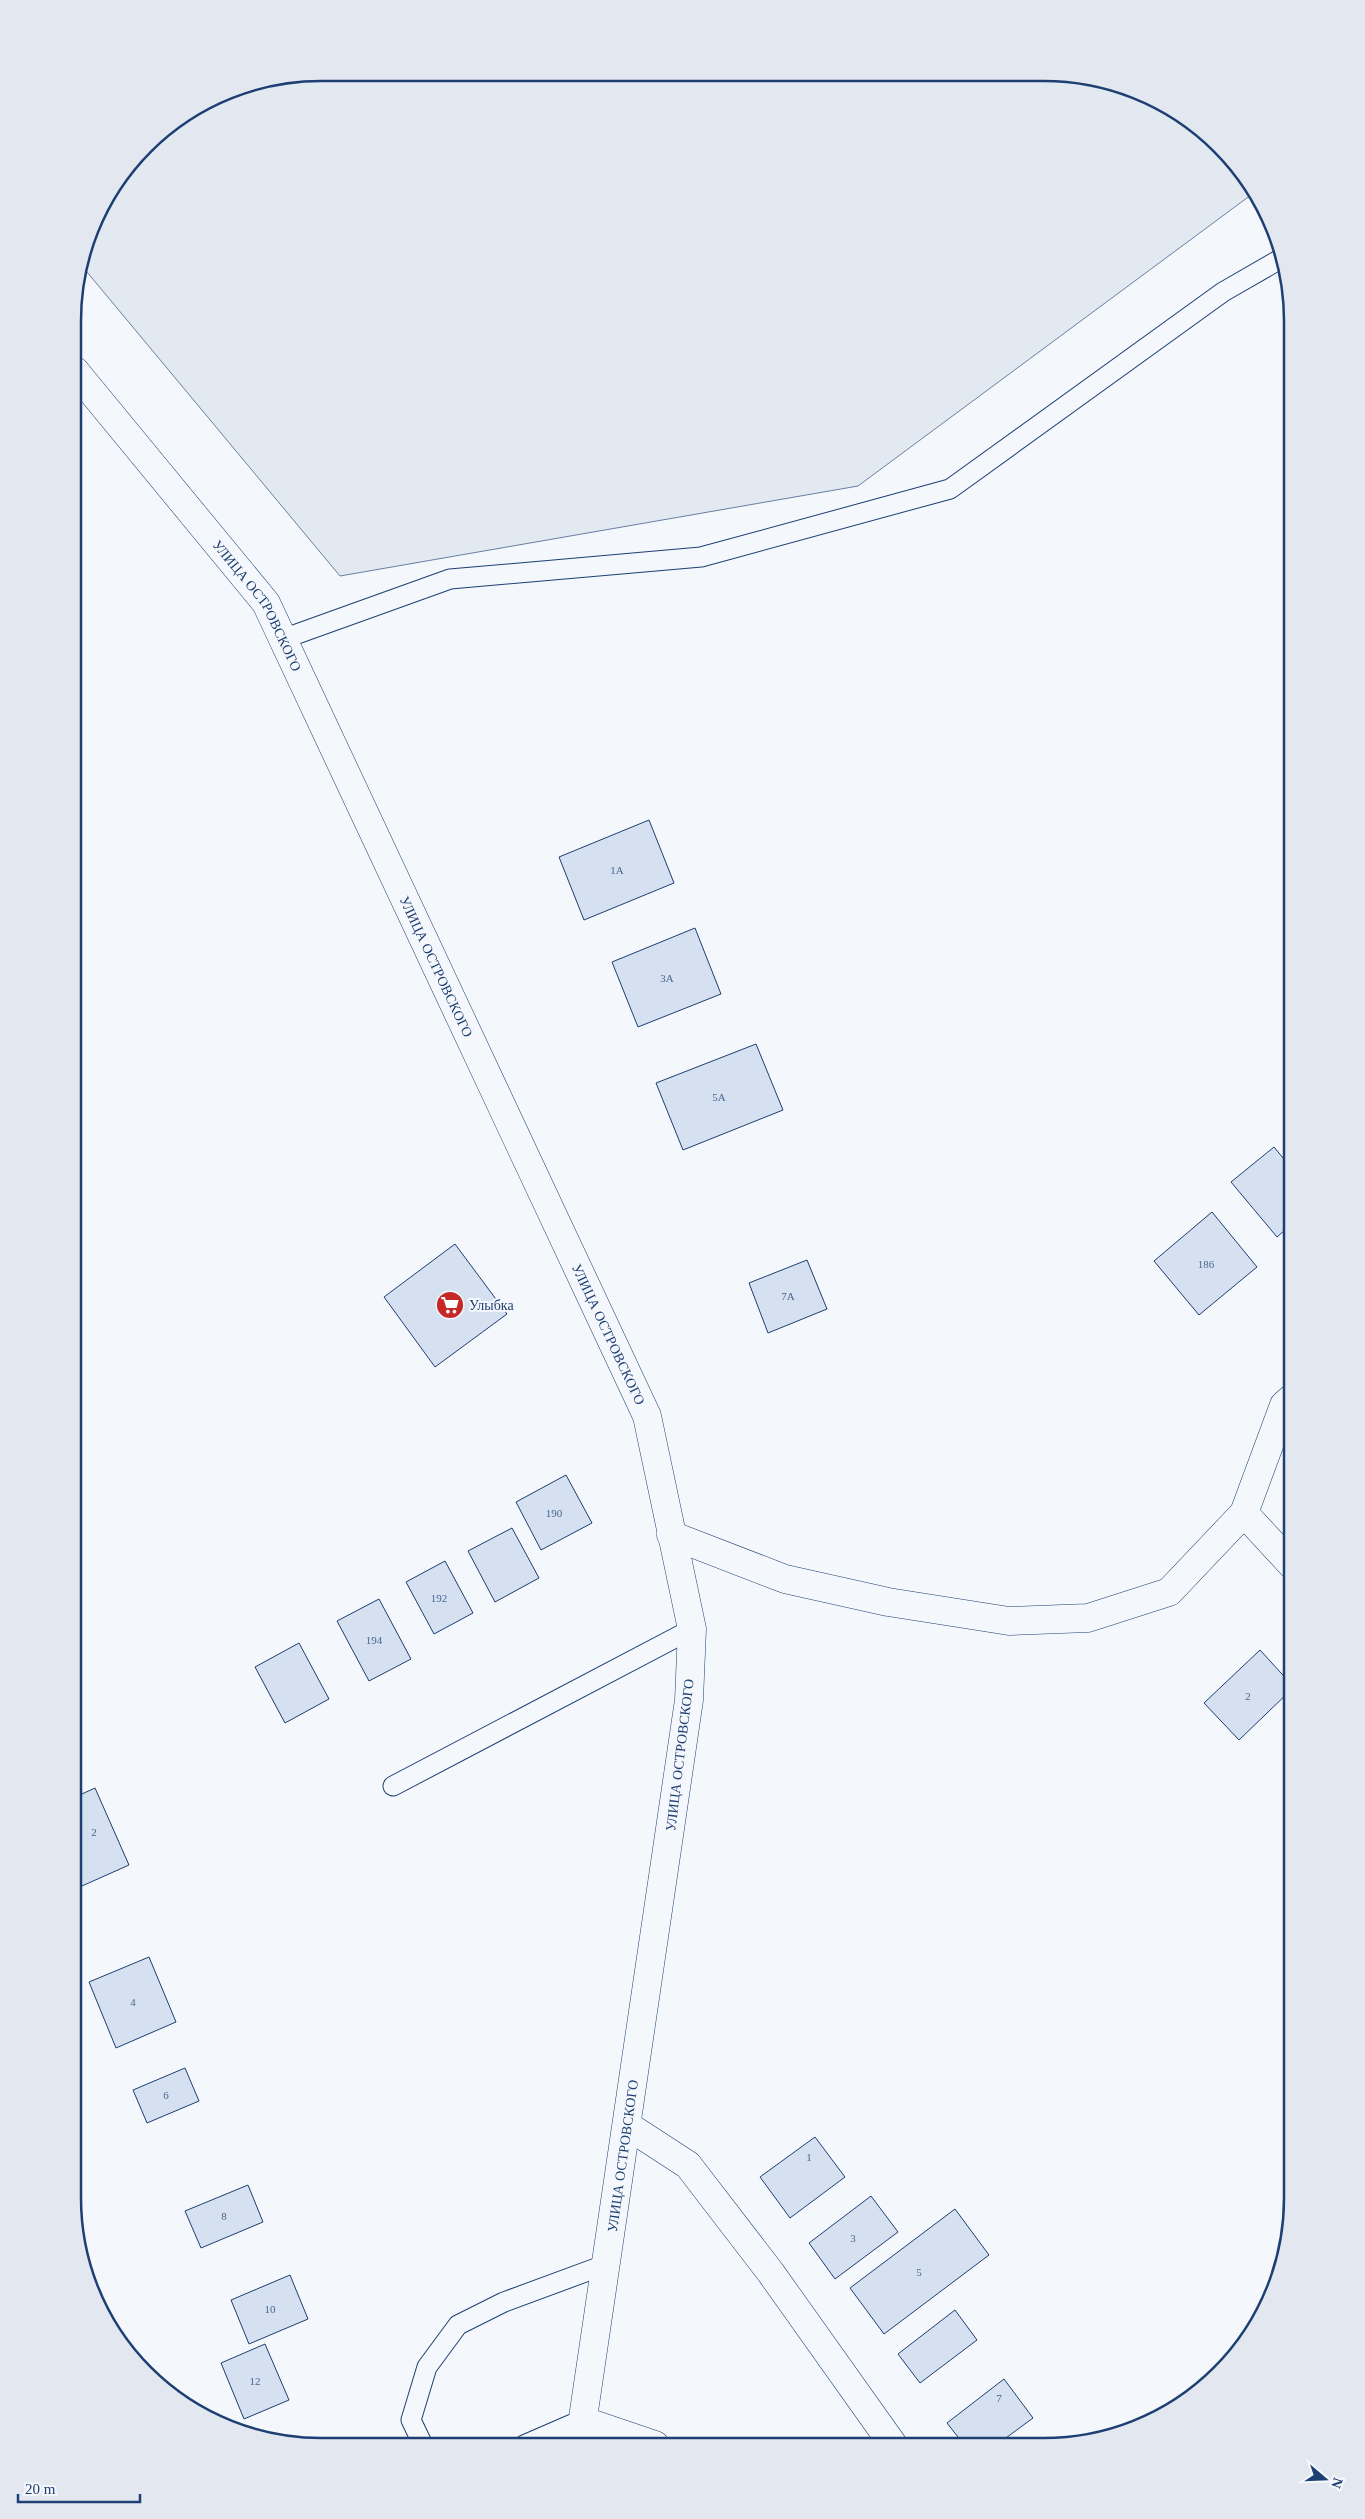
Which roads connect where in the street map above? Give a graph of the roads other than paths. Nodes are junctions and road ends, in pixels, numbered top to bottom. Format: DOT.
graph roads {
  1 [pos="1276,261"];
  2 [pos="81,379"];
  3 [pos="283,639"];
  4 [pos="1284,1412"];
  5 [pos="1244,1513"];
  6 [pos="672,1535"];
  7 [pos="1284,1556"];
  8 [pos="692,1629"];
  9 [pos="393,1786"];
  10 [pos="628,2126"];
  11 [pos="607,2264"];
  12 [pos="582,2428"];
  13 [pos="420,2438"];
  14 [pos="548,2438"];
  15 [pos="625,2438"];
  16 [pos="888,2438"];
  1 -- 3 [label="lane"];
  2 -- 3 [label="street, УЛИЦА ОСТРОВСКОГО"];
  3 -- 6 [label="street, УЛИЦА ОСТРОВСКОГО"];
  4 -- 5 [label="street"];
  5 -- 6 [label="street"];
  5 -- 7 [label="street"];
  6 -- 8 [label="street, УЛИЦА ОСТРОВСКОГО"];
  8 -- 9 [label="lane"];
  8 -- 10 [label="street, УЛИЦА ОСТРОВСКОГО"];
  10 -- 11 [label="street, УЛИЦА ОСТРОВСКОГО"];
  10 -- 16 [label="street"];
  11 -- 12 [label="street, УЛИЦА ОСТРОВСКОГО"];
  11 -- 13 [label="lane"];
  12 -- 14 [label="lane"];
  12 -- 15 [label="street"];
}
